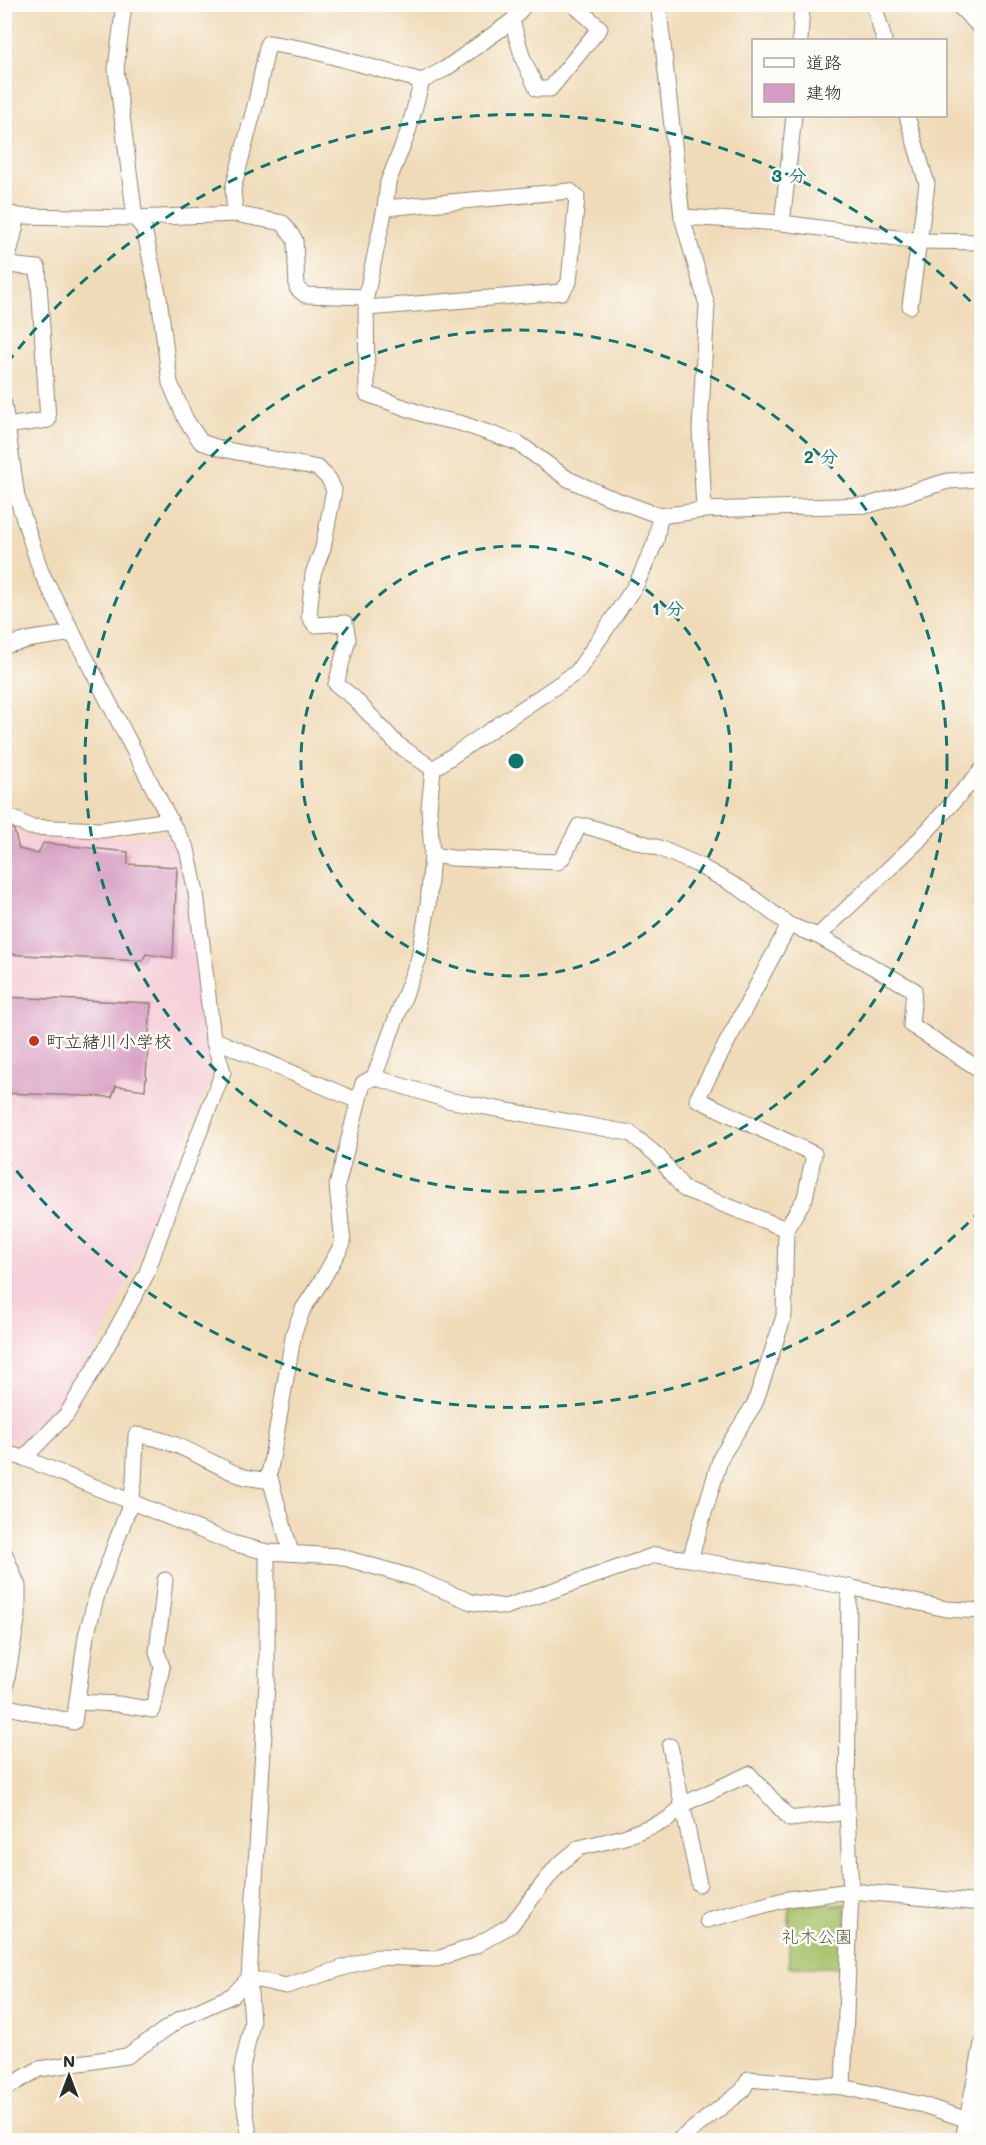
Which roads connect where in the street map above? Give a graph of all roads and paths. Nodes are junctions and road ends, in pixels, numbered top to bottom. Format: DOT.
graph roads {
  1 [pos="124,4"];
  2 [pos="525,4"];
  3 [pos="573,4"];
  4 [pos="656,4"];
  5 [pos="802,4"];
  6 [pos="874,4"];
  7 [pos="957,4"];
  8 [pos="512,21"];
  9 [pos="981,29"];
  10 [pos="800,39"];
  11 [pos="884,39"];
  12 [pos="422,81"];
  13 [pos="794,117"];
  14 [pos="906,117"];
  15 [pos="385,208"];
  16 [pos="11,214"];
  17 [pos="235,214"];
  18 [pos="682,216"];
  19 [pos="135,218"];
  20 [pos="782,223"];
  21 [pos="920,241"];
  22 [pos="981,242"];
  23 [pos="6,270"];
  24 [pos="367,302"];
  25 [pos="910,306"];
  26 [pos="4,404"];
  27 [pos="6,426"];
  28 [pos="981,478"];
  29 [pos="704,510"];
  30 [pos="660,516"];
  31 [pos="73,633"];
  32 [pos="4,646"];
  33 [pos="433,769"];
  34 [pos="981,770"];
  35 [pos="4,814"];
  36 [pos="170,820"];
  37 [pos="432,855"];
  38 [pos="789,925"];
  39 [pos="819,936"];
  40 [pos="213,1039"];
  41 [pos="981,1071"];
  42 [pos="374,1077"];
  43 [pos="358,1101"];
  44 [pos="786,1229"];
  45 [pos="4,1453"];
  46 [pos="24,1458"];
  47 [pos="271,1481"];
  48 [pos="131,1502"];
  49 [pos="4,1552"];
  50 [pos="267,1552"];
  51 [pos="291,1553"];
  52 [pos="690,1559"];
  53 [pos="165,1580"];
  54 [pos="849,1587"];
  55 [pos="981,1611"];
  56 [pos="4,1696"];
  57 [pos="77,1702"];
  58 [pos="4,1706"];
  59 [pos="669,1746"];
  60 [pos="683,1806"];
  61 [pos="848,1812"];
  62 [pos="699,1884"];
  63 [pos="851,1892"];
  64 [pos="981,1903"];
  65 [pos="707,1920"];
  66 [pos="249,1978"];
  67 [pos="981,2044"];
  68 [pos="843,2086"];
  69 [pos="4,2089"];
  70 [pos="968,2120"];
  71 [pos="250,2140"];
  72 [pos="678,2140"];
  73 [pos="963,2140"];
  1 -- 19 [label="street"];
  2 -- 8 [label="street"];
  3 -- 8 [label="street"];
  4 -- 18 [label="street"];
  5 -- 10 [label="street"];
  6 -- 11 [label="street"];
  7 -- 9 [label="street"];
  8 -- 12 [label="street"];
  12 -- 15 [label="street"];
  12 -- 17 [label="street"];
  13 -- 20 [label="street"];
  14 -- 21 [label="street"];
  15 -- 24 [label="street"];
  15 -- 24 [label="street"];
  16 -- 19 [label="street"];
  16 -- 23 [label="street"];
  17 -- 19 [label="street"];
  17 -- 24 [label="street"];
  18 -- 20 [label="street"];
  18 -- 29 [label="street"];
  19 -- 33 [label="street"];
  20 -- 21 [label="street"];
  21 -- 22 [label="street"];
  21 -- 25 [label="street"];
  23 -- 27 [label="street"];
  24 -- 30 [label="street"];
  26 -- 27 [label="street"];
  27 -- 31 [label="street"];
  28 -- 29 [label="street"];
  29 -- 30 [label="street"];
  30 -- 33 [label="street"];
  31 -- 32 [label="street"];
  31 -- 36 [label="street"];
  33 -- 37 [label="street"];
  34 -- 39 [label="street"];
  35 -- 36 [label="street"];
  36 -- 40 [label="street"];
  37 -- 38 [label="street"];
  37 -- 42 [label="street"];
  38 -- 39 [label="street"];
  38 -- 44 [label="street"];
  39 -- 41 [label="street"];
  40 -- 43 [label="street"];
  40 -- 46 [label="street"];
  42 -- 43 [label="street"];
  42 -- 44 [label="street"];
  43 -- 47 [label="street"];
  44 -- 52 [label="street"];
  45 -- 46 [label="street"];
  46 -- 48 [label="street"];
  47 -- 48 [label="street"];
  47 -- 51 [label="street"];
  48 -- 50 [label="street"];
  48 -- 57 [label="street"];
  49 -- 56 [label="street"];
  50 -- 51 [label="street"];
  50 -- 66 [label="street"];
  51 -- 52 [label="street"];
  52 -- 54 [label="street"];
  53 -- 57 [label="street"];
  54 -- 55 [label="street"];
  54 -- 61 [label="street"];
  57 -- 58 [label="street"];
  59 -- 60 [label="street"];
  60 -- 61 [label="street"];
  60 -- 62 [label="street"];
  60 -- 66 [label="street"];
  61 -- 63 [label="street"];
  63 -- 64 [label="street"];
  63 -- 65 [label="street"];
  63 -- 68 [label="street"];
  66 -- 69 [label="street"];
  66 -- 71 [label="street"];
  67 -- 70 [label="street"];
  68 -- 70 [label="street"];
  68 -- 72 [label="street"];
  70 -- 73 [label="street"];
}
